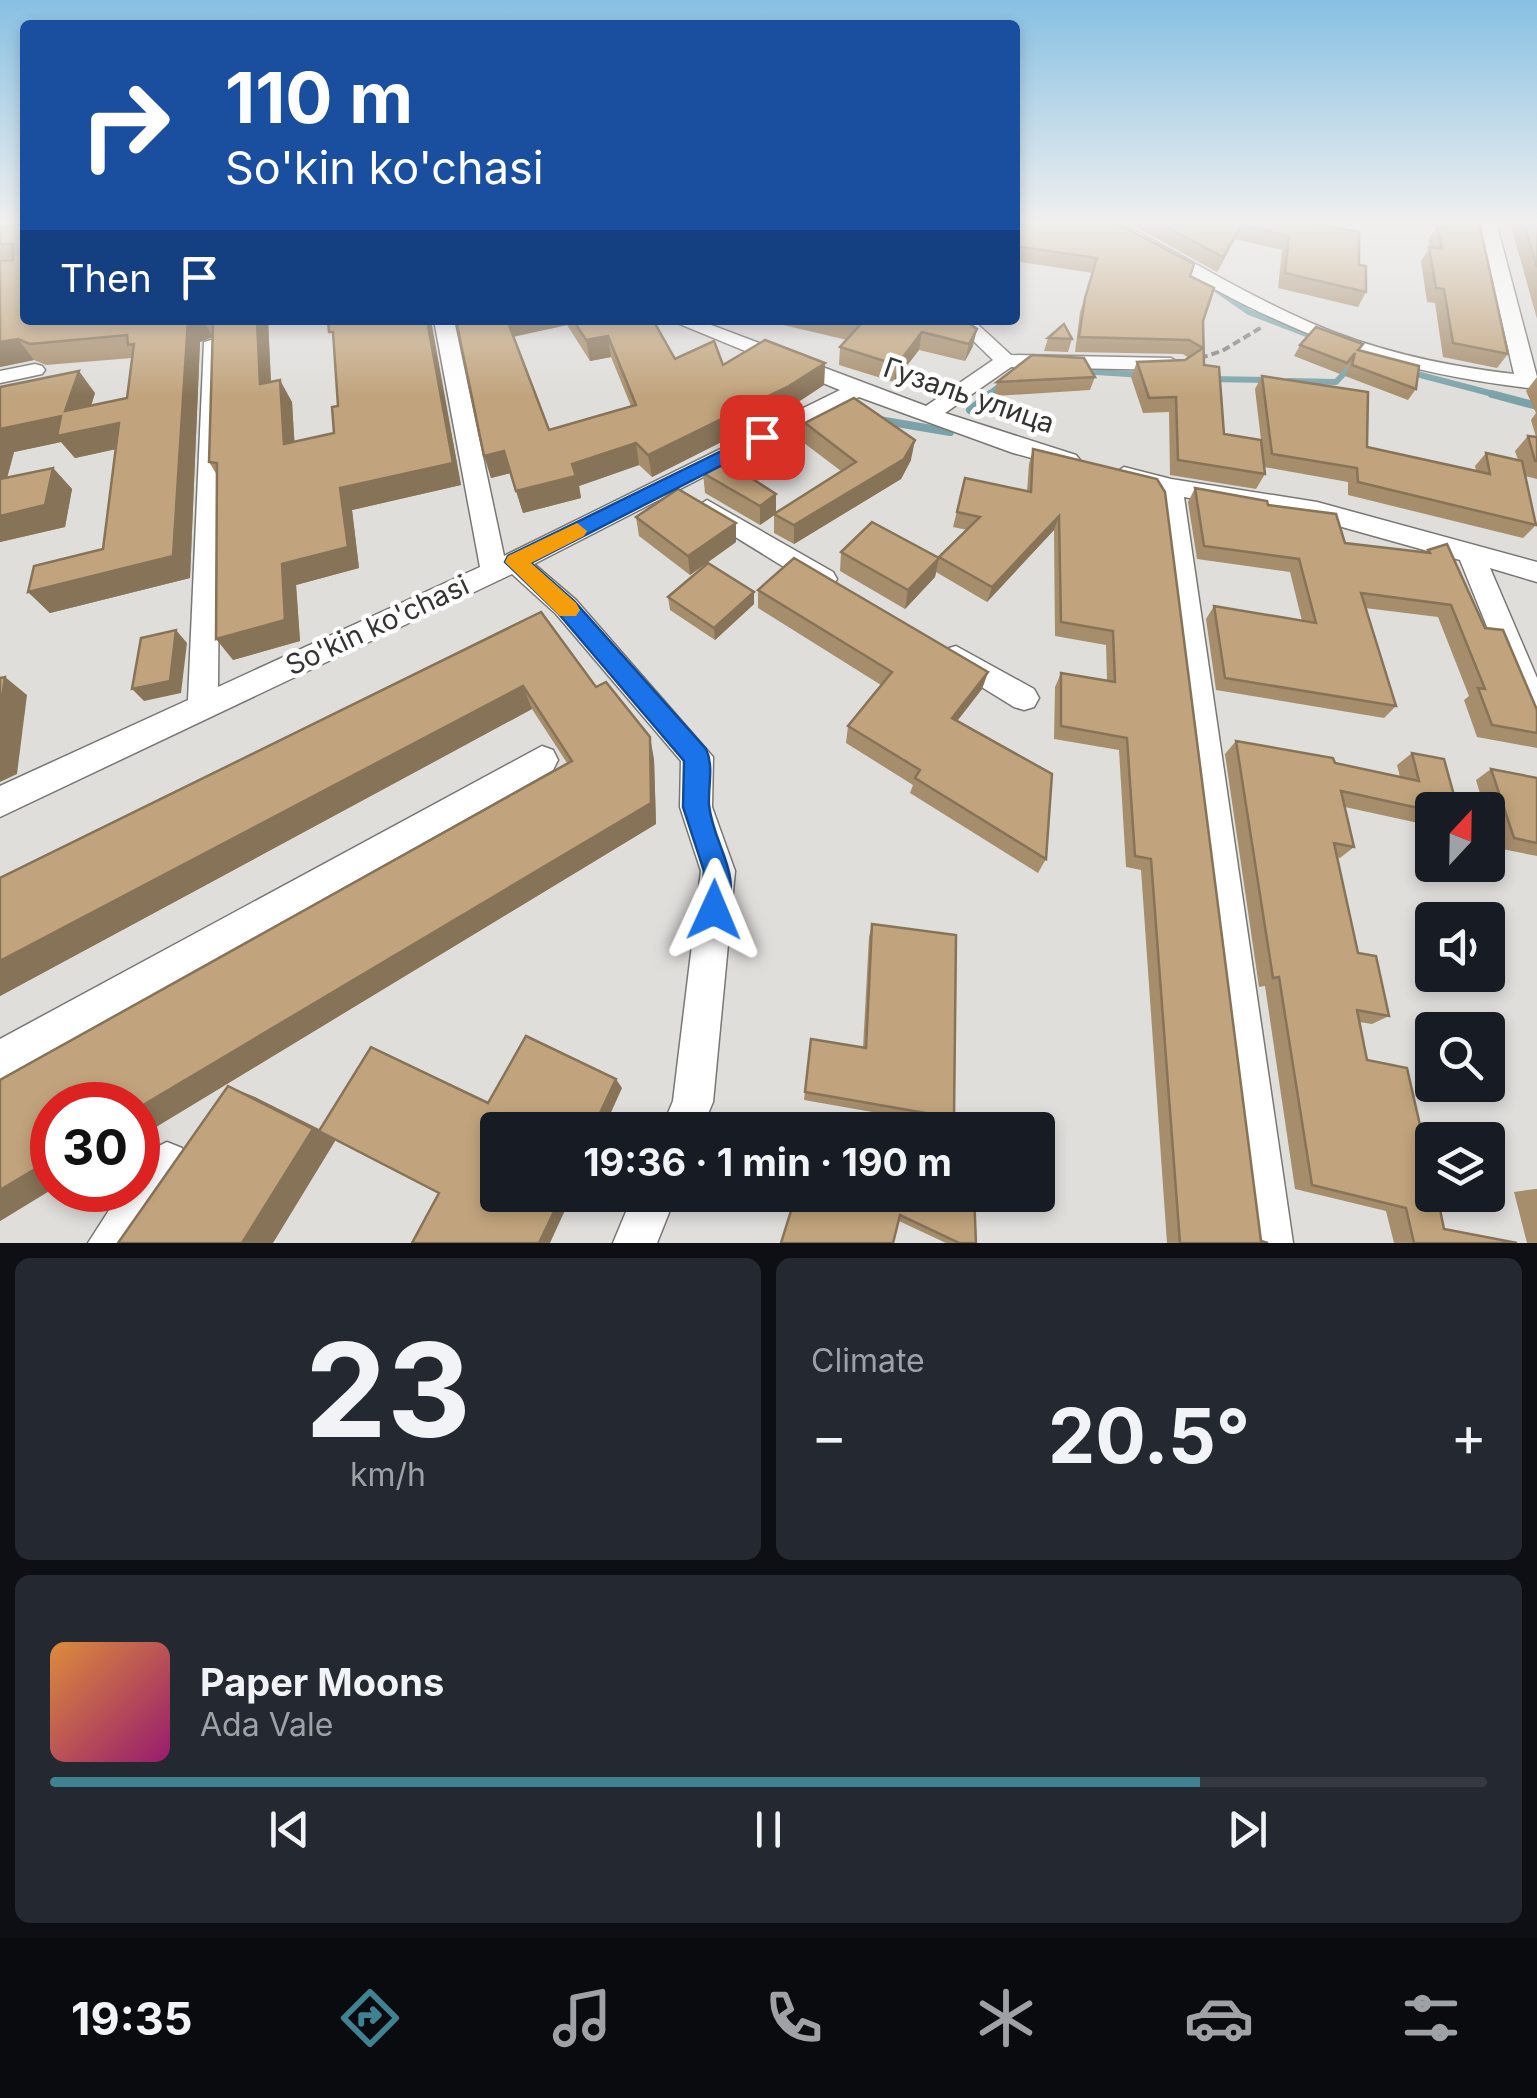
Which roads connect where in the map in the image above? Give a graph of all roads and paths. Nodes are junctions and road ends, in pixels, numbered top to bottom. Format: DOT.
graph roads {
  1 [pos="1219,280"];
  2 [pos="1503,280"];
  3 [pos="1280,316"];
  4 [pos="445,325"];
  5 [pos="693,325"];
  6 [pos="967,325"];
  7 [pos="212,346"];
  8 [pos="1006,361"];
  9 [pos="1183,364"];
  10 [pos="35,370"];
  11 [pos="0,377"];
  12 [pos="1531,382"];
  13 [pos="858,389"];
  14 [pos="930,414"];
  15 [pos="667,484"];
  16 [pos="1170,488"];
  17 [pos="1471,554"];
  18 [pos="505,567"];
  19 [pos="1537,572"];
  20 [pos="854,596"];
  21 [pos="939,647"];
  22 [pos="1024,698"];
  23 [pos="203,705"];
  24 [pos="1537,713"];
  25 [pos="542,760"];
  26 [pos="0,802"];
  27 [pos="0,1060"];
  28 [pos="689,1112"];
  29 [pos="167,1163"];
  30 [pos="647,1212"];
  31 [pos="110,1243"];
  32 [pos="635,1243"];
  33 [pos="1271,1243"];
  1 -- 3 [label="street"];
  2 -- 12 [label="street"];
  3 -- 9 [label="path"];
  3 -- 12 [label="street"];
  4 -- 18 [label="street"];
  5 -- 13 [label="street, Гузаль улица"];
  6 -- 8 [label="street"];
  7 -- 23 [label="street"];
  8 -- 9 [label="street"];
  8 -- 14 [label="street"];
  10 -- 11 [label="street"];
  13 -- 14 [label="street, Гузаль улица"];
  13 -- 15 [label="street, So'kin ko'chasi"];
  14 -- 16 [label="street, Гузаль улица"];
  15 -- 18 [label="street, So'kin ko'chasi"];
  15 -- 20 [label="street"];
  16 -- 17 [label="street, Гузаль улица"];
  16 -- 33 [label="street"];
  17 -- 19 [label="street, Гузаль улица"];
  17 -- 24 [label="street"];
  18 -- 23 [label="street, So'kin ko'chasi"];
  18 -- 28 [label="street"];
  21 -- 22 [label="street"];
  23 -- 26 [label="street, So'kin ko'chasi"];
  25 -- 27 [label="street"];
  29 -- 31 [label="street"];
  30 -- 32 [label="street"];
}
